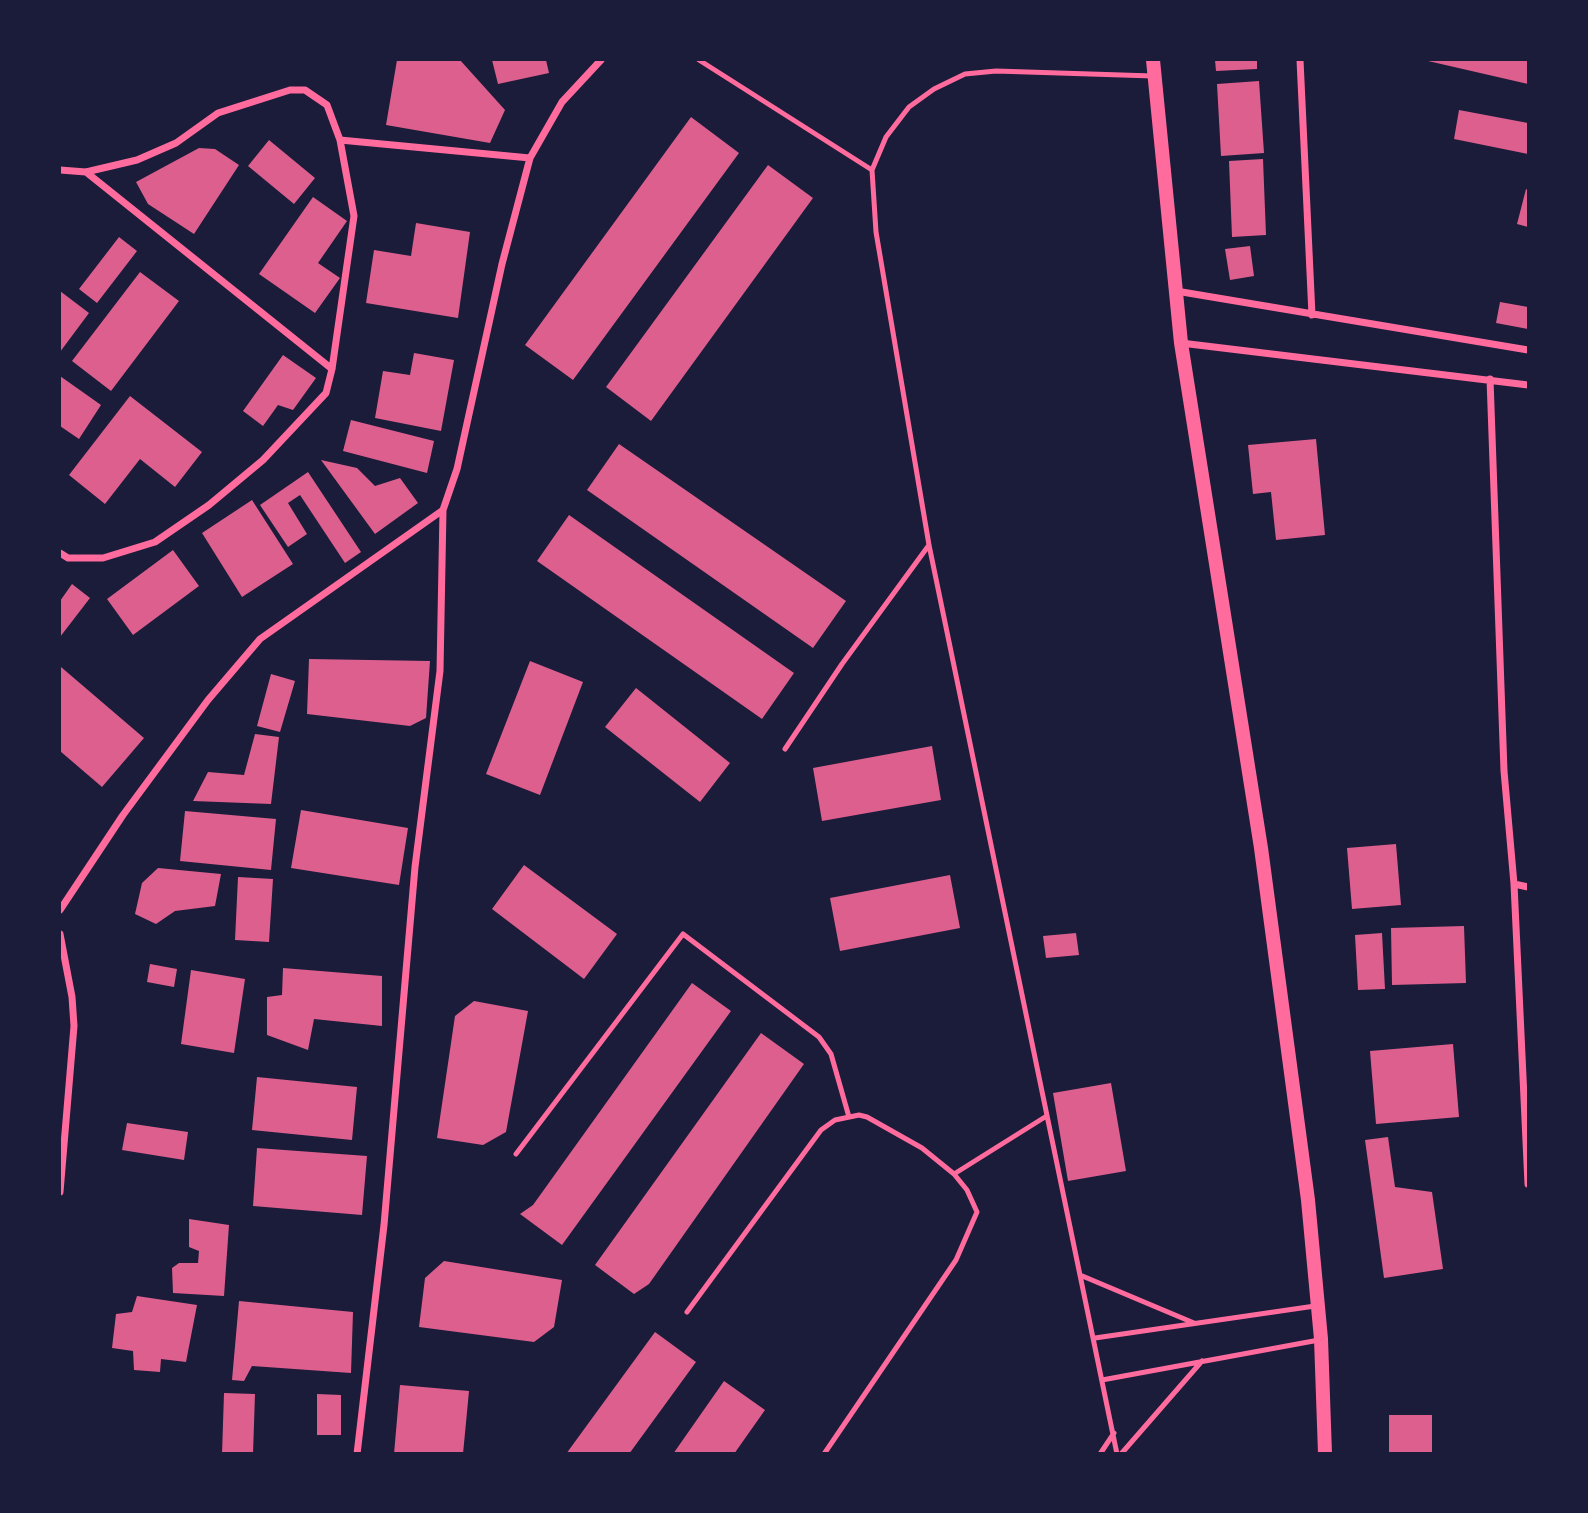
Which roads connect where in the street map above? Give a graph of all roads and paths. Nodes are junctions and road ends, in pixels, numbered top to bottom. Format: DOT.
graph roads {
  1 [pos="600,60"];
  2 [pos="699,60"];
  3 [pos="1153,60"];
  4 [pos="1300,60"];
  5 [pos="1153,76"];
  6 [pos="340,141"];
  7 [pos="530,158"];
  8 [pos="60,170"];
  9 [pos="872,170"];
  10 [pos="86,172"];
  11 [pos="1176,291"];
  12 [pos="1312,315"];
  13 [pos="1181,343"];
  14 [pos="1528,350"];
  15 [pos="332,369"];
  16 [pos="1490,379"];
  17 [pos="1528,385"];
  18 [pos="443,510"];
  19 [pos="929,545"];
  20 [pos="60,553"];
  21 [pos="785,749"];
  22 [pos="1514,884"];
  23 [pos="1528,887"];
  24 [pos="60,910"];
  25 [pos="60,934"];
  26 [pos="62,960"];
  27 [pos="1045,1116"];
  28 [pos="849,1117"];
  29 [pos="516,1154"];
  30 [pos="954,1174"];
  31 [pos="1528,1184"];
  32 [pos="60,1192"];
  33 [pos="1080,1275"];
  34 [pos="1318,1306"];
  35 [pos="687,1312"];
  36 [pos="1196,1324"];
  37 [pos="1095,1338"];
  38 [pos="1321,1339"];
  39 [pos="1202,1360"];
  40 [pos="1102,1380"];
  41 [pos="1114,1433"];
  42 [pos="357,1454"];
  43 [pos="824,1454"];
  44 [pos="1100,1454"];
  45 [pos="1119,1454"];
  46 [pos="1325,1454"];
  1 -- 7 [label="street"];
  2 -- 9 [label="lane"];
  3 -- 5 [label="main road"];
  4 -- 12 [label="street"];
  5 -- 9 [label="lane"];
  5 -- 11 [label="main road"];
  6 -- 7 [label="street"];
  6 -- 10 [label="street"];
  6 -- 15 [label="street"];
  7 -- 18 [label="street"];
  8 -- 10 [label="street"];
  9 -- 19 [label="lane"];
  10 -- 15 [label="street"];
  11 -- 12 [label="street"];
  11 -- 13 [label="main road"];
  12 -- 14 [label="street"];
  13 -- 16 [label="street"];
  13 -- 34 [label="main road"];
  15 -- 20 [label="street"];
  16 -- 17 [label="street"];
  16 -- 22 [label="street"];
  18 -- 24 [label="street"];
  18 -- 42 [label="street"];
  19 -- 21 [label="lane"];
  19 -- 27 [label="lane"];
  22 -- 23 [label="street"];
  22 -- 31 [label="street"];
  25 -- 26 [label="street"];
  26 -- 32 [label="street"];
  27 -- 30 [label="lane"];
  27 -- 33 [label="lane"];
  28 -- 29 [label="lane"];
  28 -- 30 [label="lane"];
  28 -- 35 [label="lane"];
  30 -- 43 [label="lane"];
  33 -- 36 [label="lane"];
  33 -- 37 [label="lane"];
  34 -- 36 [label="lane"];
  34 -- 38 [label="main road"];
  36 -- 37 [label="lane"];
  37 -- 40 [label="lane"];
  38 -- 39 [label="lane"];
  38 -- 46 [label="main road"];
  39 -- 40 [label="lane"];
  39 -- 45 [label="lane"];
  40 -- 41 [label="lane"];
  41 -- 44 [label="lane"];
  41 -- 45 [label="lane"];
}
